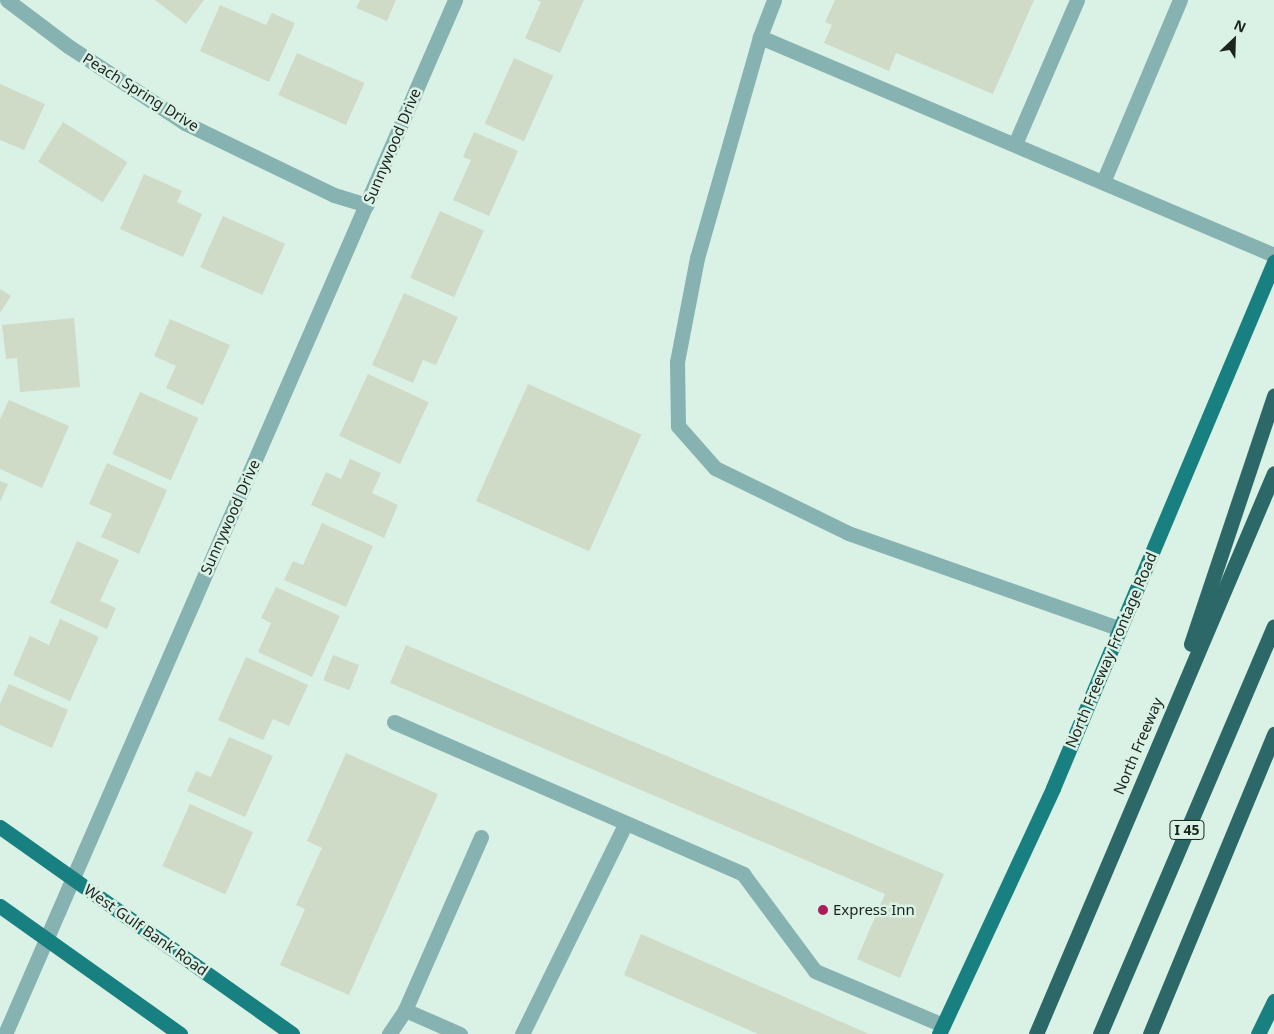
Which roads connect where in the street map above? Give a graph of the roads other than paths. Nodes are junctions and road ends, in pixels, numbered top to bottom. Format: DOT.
graph roads {
  1 [pos="7,0"];
  2 [pos="455,0"];
  3 [pos="774,0"];
  4 [pos="1077,0"];
  5 [pos="1180,0"];
  6 [pos="760,37"];
  7 [pos="1015,144"];
  8 [pos="1103,182"];
  9 [pos="366,205"];
  10 [pos="1274,255"];
  11 [pos="1274,262"];
  12 [pos="1274,396"];
  13 [pos="1274,473"];
  14 [pos="1274,627"];
  15 [pos="1120,629"];
  16 [pos="394,722"];
  17 [pos="1274,734"];
  18 [pos="1156,748"];
  19 [pos="626,823"];
  20 [pos="0,827"];
  21 [pos="481,837"];
  22 [pos="72,878"];
  23 [pos="0,906"];
  24 [pos="45,938"];
  25 [pos="1274,1001"];
  26 [pos="405,1010"];
  27 [pos="941,1029"];
  28 [pos="4,1034"];
  29 [pos="180,1034"];
  30 [pos="292,1034"];
  31 [pos="389,1034"];
  32 [pos="460,1034"];
  33 [pos="522,1034"];
  34 [pos="1036,1034"];
  35 [pos="1100,1034"];
  36 [pos="1150,1034"];
  37 [pos="1258,1034"];
  1 -- 9 [label="street, Peach Spring Drive"];
  2 -- 9 [label="street, Sunnywood Drive"];
  3 -- 6 [label="street"];
  4 -- 7 [label="street"];
  5 -- 8 [label="street"];
  6 -- 7 [label="street"];
  6 -- 15 [label="street"];
  7 -- 8 [label="street"];
  8 -- 10 [label="street"];
  9 -- 22 [label="street, Sunnywood Drive"];
  11 -- 15 [label="main road, North Freeway Frontage Road"];
  12 -- 18 [label="highway"];
  13 -- 18 [label="highway, North Freeway"];
  14 -- 35 [label="highway, I 45"];
  15 -- 27 [label="main road, North Freeway Frontage Road"];
  16 -- 19 [label="street"];
  17 -- 36 [label="highway, I 45"];
  18 -- 34 [label="highway, North Freeway"];
  19 -- 27 [label="street"];
  19 -- 33 [label="street"];
  20 -- 22 [label="main road, West Gulf Bank Road"];
  21 -- 26 [label="street"];
  22 -- 24 [label="street, Sunnywood Drive"];
  22 -- 30 [label="main road, West Gulf Bank Road"];
  23 -- 24 [label="main road"];
  24 -- 28 [label="street, Sunnywood Drive"];
  24 -- 29 [label="main road"];
  25 -- 37 [label="main road"];
  26 -- 31 [label="street"];
  26 -- 32 [label="street"];
}
